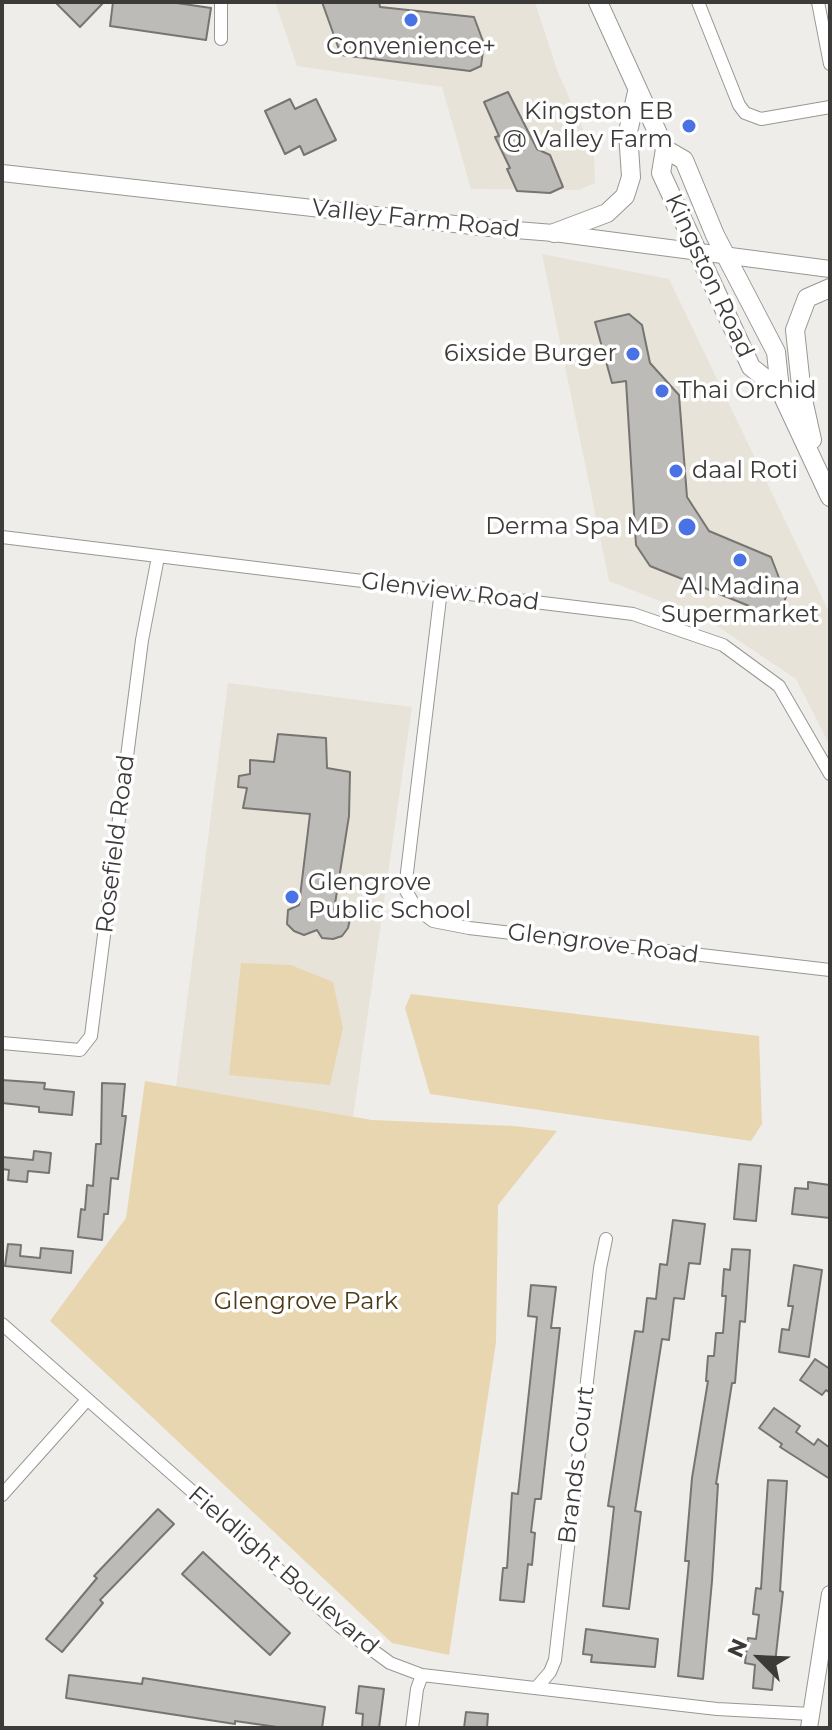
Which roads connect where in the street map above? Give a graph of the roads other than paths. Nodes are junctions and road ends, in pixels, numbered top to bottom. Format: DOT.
graph roads {
  1 [pos="221,2"];
  2 [pos="598,2"];
  3 [pos="698,2"];
  4 [pos="818,2"];
  5 [pos="221,39"];
  6 [pos="830,64"];
  7 [pos="637,92"];
  8 [pos="830,107"];
  9 [pos="665,149"];
  10 [pos="2,173"];
  11 [pos="554,233"];
  12 [pos="698,251"];
  13 [pos="725,254"];
  14 [pos="830,269"];
  15 [pos="830,288"];
  16 [pos="780,390"];
  17 [pos="820,474"];
  18 [pos="830,497"];
  19 [pos="2,537"];
  20 [pos="158,557"];
  21 [pos="441,590"];
  22 [pos="830,774"];
  23 [pos="830,970"];
  24 [pos="2,1043"];
  25 [pos="606,1239"];
  26 [pos="2,1324"];
  27 [pos="86,1401"];
  28 [pos="2,1495"];
  29 [pos="830,1594"];
  30 [pos="422,1675"];
  31 [pos="537,1687"];
  32 [pos="810,1721"];
  33 [pos="412,1728"];
  1 -- 5 [label="street"];
  2 -- 7 [label="main road, Kingston Road"];
  3 -- 8 [label="street"];
  4 -- 6 [label="street"];
  7 -- 9 [label="main road, Kingston Road"];
  7 -- 11 [label="main road"];
  9 -- 12 [label="main road, Kingston Road"];
  9 -- 13 [label="main road, Kingston Road"];
  10 -- 11 [label="street, Valley Farm Road"];
  11 -- 12 [label="street, Valley Farm Road"];
  12 -- 13 [label="street, Valley Farm Road"];
  12 -- 16 [label="main road, Kingston Road"];
  13 -- 14 [label="street, Valley Farm Road"];
  13 -- 16 [label="main road, Kingston Road"];
  15 -- 17 [label="main road"];
  16 -- 17 [label="main road, Kingston Road"];
  17 -- 18 [label="main road, Kingston Road"];
  19 -- 20 [label="street, Glenview Road"];
  20 -- 21 [label="street, Glenview Road"];
  20 -- 24 [label="street, Rosefield Road"];
  21 -- 22 [label="street, Glenview Road"];
  21 -- 23 [label="street, Glengrove Road"];
  25 -- 31 [label="street, Brands Court"];
  26 -- 27 [label="street, Fieldlight Boulevard"];
  27 -- 28 [label="street"];
  27 -- 30 [label="street, Fieldlight Boulevard"];
  29 -- 32 [label="street"];
  30 -- 31 [label="street, Fieldlight Boulevard"];
  30 -- 33 [label="street"];
  31 -- 32 [label="street, Fieldlight Boulevard"];
}
